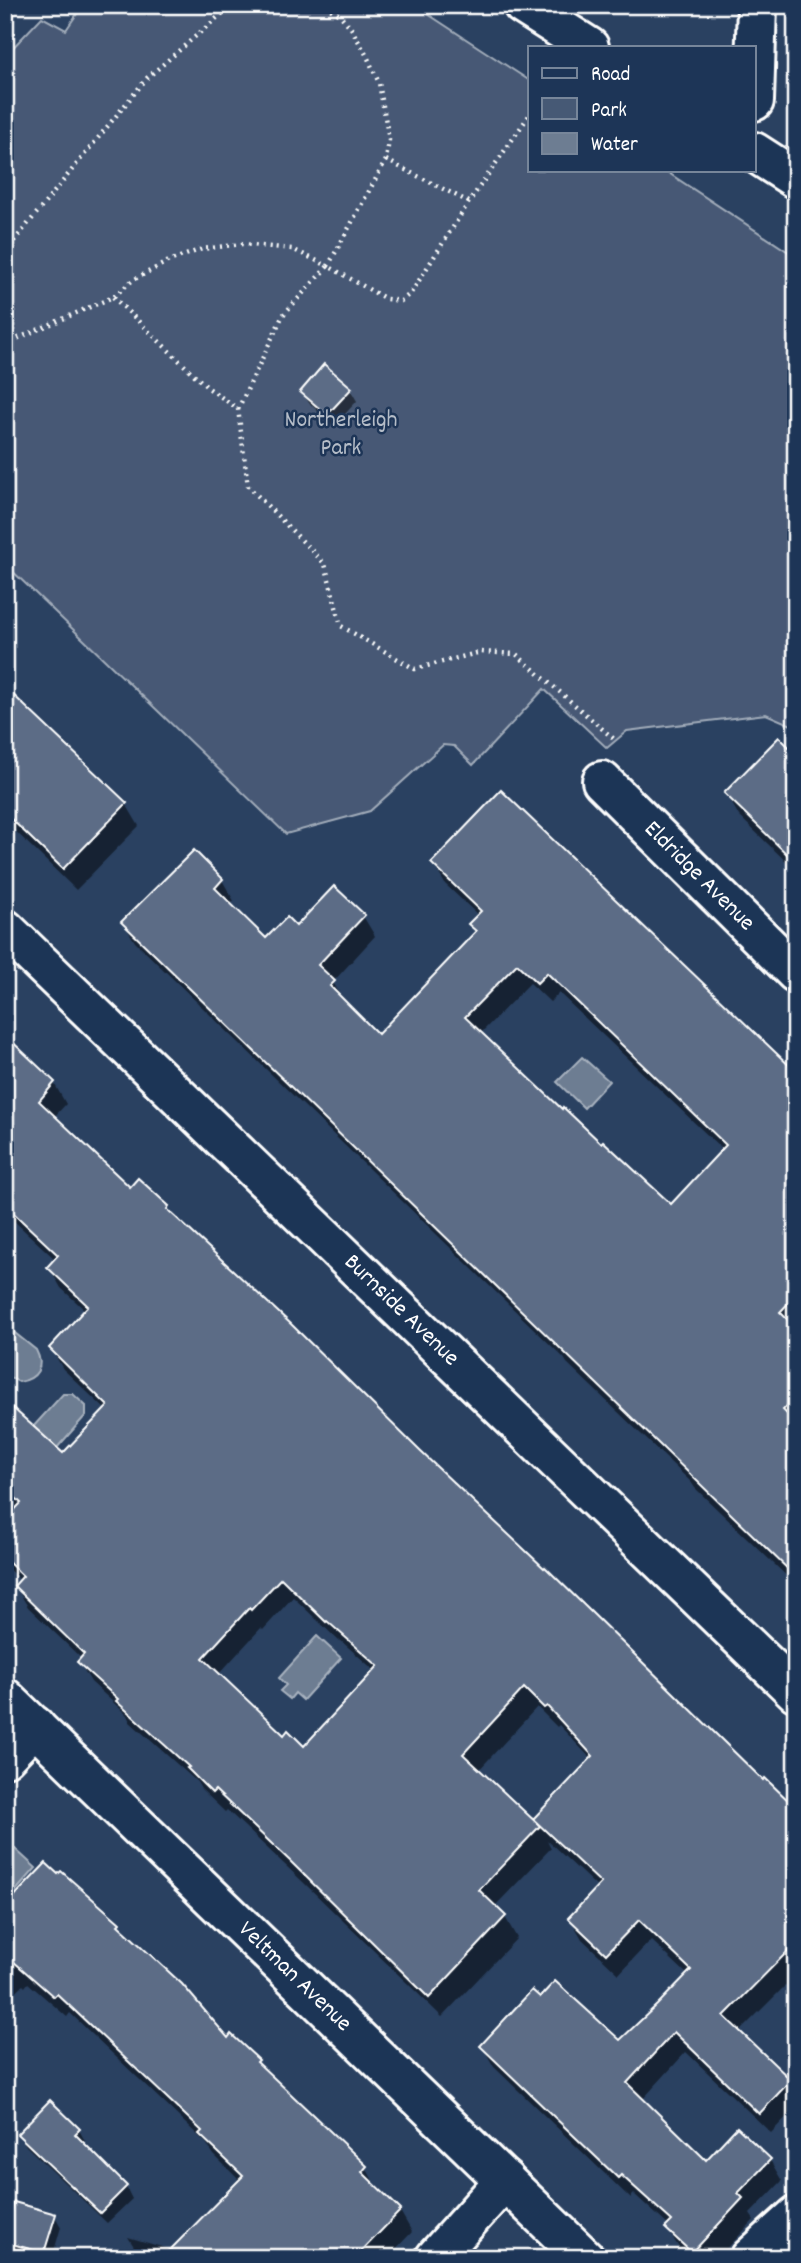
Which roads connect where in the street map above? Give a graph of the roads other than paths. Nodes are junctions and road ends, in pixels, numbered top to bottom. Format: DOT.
graph roads {
  1 [pos="523,5"];
  2 [pos="757,5"];
  3 [pos="587,46"];
  4 [pos="756,46"];
  5 [pos="756,153"];
  6 [pos="796,179"];
  7 [pos="602,781"];
  8 [pos="5,929"];
  9 [pos="796,972"];
  10 [pos="796,1692"];
  11 [pos="5,1698"];
  12 [pos="35,1726"];
  13 [pos="5,1757"];
  14 [pos="505,2180"];
  15 [pos="796,2216"];
  16 [pos="435,2258"];
  17 [pos="585,2258"];
  18 [pos="750,2258"];
  1 -- 3 [label="street"];
  2 -- 4 [label="street"];
  5 -- 6 [label="street"];
  7 -- 9 [label="street, Eldridge Avenue"];
  8 -- 10 [label="street, Burnside Avenue"];
  11 -- 12 [label="street, Veltman Avenue"];
  12 -- 13 [label="street"];
  12 -- 14 [label="street, Veltman Avenue"];
  14 -- 16 [label="street"];
  14 -- 17 [label="street, Veltman Avenue"];
  15 -- 18 [label="street"];
}
